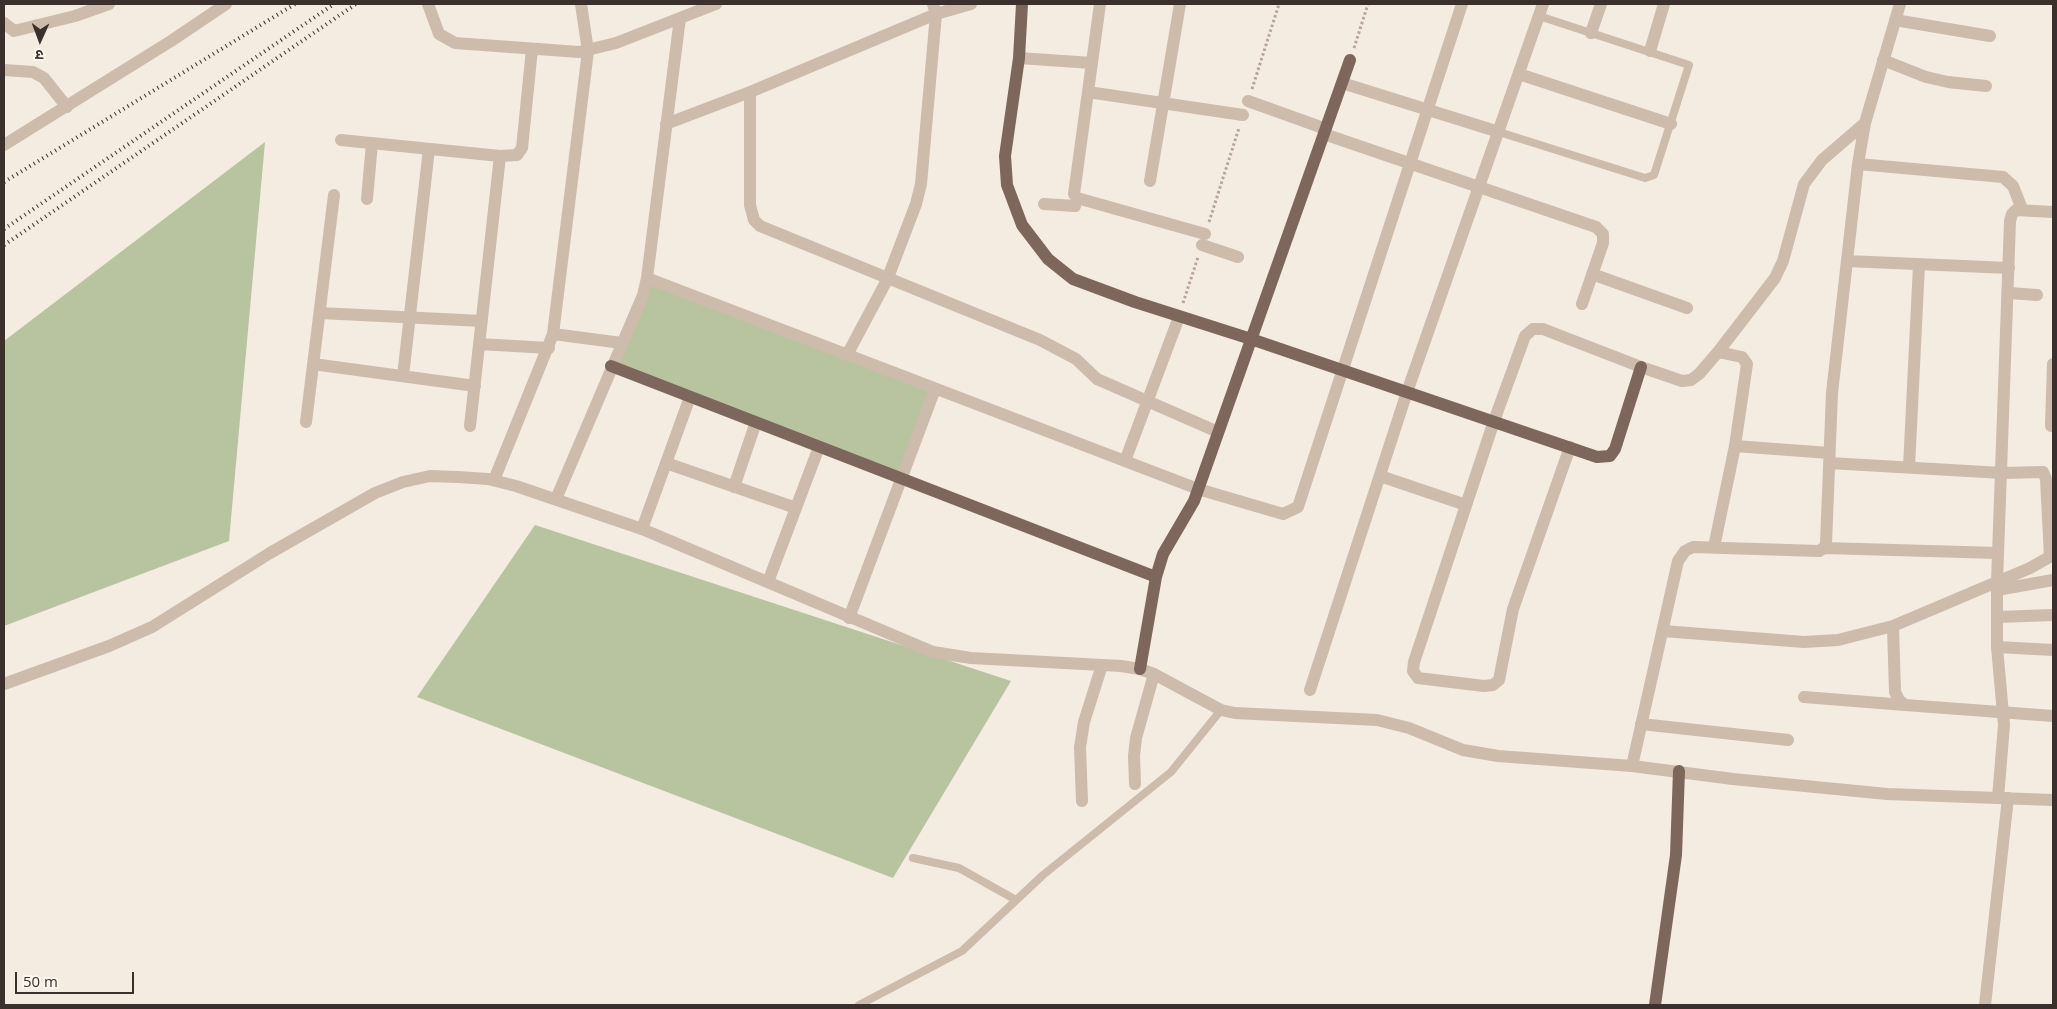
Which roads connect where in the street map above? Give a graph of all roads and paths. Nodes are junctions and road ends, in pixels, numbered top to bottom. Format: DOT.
graph roads {
  1 [pos="109,4"];
  2 [pos="226,4"];
  3 [pos="428,4"];
  4 [pos="581,4"];
  5 [pos="716,4"];
  6 [pos="971,4"];
  7 [pos="1022,4"];
  8 [pos="1100,4"];
  9 [pos="1180,4"];
  10 [pos="1279,4"];
  11 [pos="1368,4"];
  12 [pos="1462,4"];
  13 [pos="1543,4"];
  14 [pos="1601,4"];
  15 [pos="1664,4"];
  16 [pos="1900,4"];
  17 [pos="934,9"];
  18 [pos="1539,16"];
  19 [pos="680,18"];
  20 [pos="1895,20"];
  21 [pos="4,23"];
  22 [pos="1591,33"];
  23 [pos="1990,36"];
  24 [pos="532,49"];
  25 [pos="588,50"];
  26 [pos="1650,51"];
  27 [pos="1018,58"];
  28 [pos="1350,60"];
  29 [pos="1884,60"];
  30 [pos="1092,63"];
  31 [pos="4,70"];
  32 [pos="1519,74"];
  33 [pos="1342,83"];
  34 [pos="1986,86"];
  35 [pos="750,92"];
  36 [pos="1088,92"];
  37 [pos="1248,101"];
  38 [pos="1164,102"];
  39 [pos="67,107"];
  40 [pos="1428,110"];
  41 [pos="1243,115"];
  42 [pos="666,124"];
  43 [pos="1671,124"];
  44 [pos="1865,124"];
  45 [pos="1325,131"];
  46 [pos="1499,132"];
  47 [pos="341,140"];
  48 [pos="372,143"];
  49 [pos="4,145"];
  50 [pos="429,149"];
  51 [pos="500,156"];
  52 [pos="1411,163"];
  53 [pos="1858,164"];
  54 [pos="1150,181"];
  55 [pos="1481,186"];
  56 [pos="334,195"];
  57 [pos="1077,198"];
  58 [pos="367,199"];
  59 [pos="1044,204"];
  60 [pos="2022,209"];
  61 [pos="2053,212"];
  62 [pos="1204,239"];
  63 [pos="1238,256"];
  64 [pos="1847,261"];
  65 [pos="1919,265"];
  66 [pos="2009,268"];
  67 [pos="1592,274"];
  68 [pos="647,278"];
  69 [pos="887,280"];
  70 [pos="2008,293"];
  71 [pos="2038,295"];
  72 [pos="1582,304"];
  73 [pos="1687,308"];
  74 [pos="320,313"];
  75 [pos="1179,317"];
  76 [pos="409,318"];
  77 [pos="482,321"];
  78 [pos="553,334"];
  79 [pos="1251,339"];
  80 [pos="622,343"];
  81 [pos="479,344"];
  82 [pos="549,348"];
  83 [pos="1718,352"];
  84 [pos="847,355"];
  85 [pos="313,364"];
  86 [pos="2053,364"];
  87 [pos="611,366"];
  88 [pos="1641,367"];
  89 [pos="1343,370"];
  90 [pos="402,376"];
  91 [pos="475,386"];
  92 [pos="935,389"];
  93 [pos="1408,392"];
  94 [pos="690,396"];
  95 [pos="1147,402"];
  96 [pos="306,422"];
  97 [pos="756,422"];
  98 [pos="1494,422"];
  99 [pos="470,426"];
  100 [pos="2051,426"];
  101 [pos="1218,432"];
  102 [pos="1735,446"];
  103 [pos="819,447"];
  104 [pos="1570,447"];
  105 [pos="1829,458"];
  106 [pos="1125,461"];
  107 [pos="666,463"];
  108 [pos="1909,467"];
  109 [pos="2002,473"];
  110 [pos="1380,476"];
  111 [pos="901,479"];
  112 [pos="494,480"];
  113 [pos="734,487"];
  114 [pos="1198,489"];
  115 [pos="556,499"];
  116 [pos="1466,505"];
  117 [pos="796,508"];
  118 [pos="642,529"];
  119 [pos="1714,547"];
  120 [pos="1824,548"];
  121 [pos="1998,553"];
  122 [pos="2052,556"];
  123 [pos="1156,577"];
  124 [pos="2053,580"];
  125 [pos="768,582"];
  126 [pos="1997,586"];
  127 [pos="2053,615"];
  128 [pos="1997,617"];
  129 [pos="849,618"];
  130 [pos="1893,626"];
  131 [pos="1663,631"];
  132 [pos="1997,647"];
  133 [pos="2053,650"];
  134 [pos="1102,665"];
  135 [pos="1140,670"];
  136 [pos="1154,674"];
  137 [pos="4,684"];
  138 [pos="1310,690"];
  139 [pos="1804,697"];
  140 [pos="1905,705"];
  141 [pos="1221,710"];
  142 [pos="2003,713"];
  143 [pos="2053,716"];
  144 [pos="1641,724"];
  145 [pos="1788,740"];
  146 [pos="1632,766"];
  147 [pos="1679,772"];
  148 [pos="1135,784"];
  149 [pos="2003,798"];
  150 [pos="2053,800"];
  151 [pos="1082,801"];
  152 [pos="913,858"];
  153 [pos="1016,900"];
  154 [pos="859,1005"];
  155 [pos="1655,1005"];
  156 [pos="1985,1005"];
  1 -- 21 [label="street"];
  2 -- 39 [label="street"];
  3 -- 24 [label="street"];
  4 -- 25 [label="street"];
  5 -- 19 [label="street"];
  6 -- 17 [label="street"];
  7 -- 27 [label="main road"];
  8 -- 30 [label="street"];
  9 -- 38 [label="street"];
  10 -- 37 [label="path"];
  11 -- 28 [label="path"];
  12 -- 40 [label="street"];
  13 -- 18 [label="street"];
  14 -- 22 [label="street"];
  15 -- 26 [label="street"];
  16 -- 20 [label="street"];
  17 -- 35 [label="street"];
  17 -- 69 [label="street"];
  18 -- 22 [label="lane"];
  18 -- 32 [label="street"];
  19 -- 25 [label="street"];
  19 -- 42 [label="street"];
  20 -- 23 [label="street"];
  20 -- 29 [label="street"];
  22 -- 26 [label="lane"];
  24 -- 25 [label="street"];
  24 -- 51 [label="street"];
  25 -- 78 [label="street"];
  26 -- 43 [label="lane"];
  27 -- 30 [label="street"];
  27 -- 75 [label="main road"];
  28 -- 33 [label="main road"];
  29 -- 34 [label="street"];
  29 -- 44 [label="street"];
  30 -- 36 [label="street"];
  31 -- 39 [label="street"];
  32 -- 43 [label="street"];
  32 -- 46 [label="street"];
  33 -- 40 [label="street"];
  33 -- 45 [label="main road"];
  35 -- 42 [label="street"];
  35 -- 69 [label="street"];
  36 -- 38 [label="street"];
  36 -- 57 [label="street"];
  37 -- 45 [label="street"];
  38 -- 41 [label="street"];
  38 -- 54 [label="street"];
  39 -- 49 [label="street"];
  40 -- 46 [label="street"];
  40 -- 52 [label="street"];
  41 -- 62 [label="path"];
  42 -- 68 [label="street"];
  43 -- 46 [label="lane"];
  44 -- 53 [label="street"];
  44 -- 83 [label="street"];
  45 -- 52 [label="street"];
  45 -- 79 [label="main road"];
  46 -- 55 [label="street"];
  47 -- 48 [label="street"];
  48 -- 50 [label="street"];
  48 -- 58 [label="street"];
  50 -- 51 [label="street"];
  50 -- 76 [label="street"];
  51 -- 77 [label="street"];
  52 -- 55 [label="street"];
  52 -- 89 [label="street"];
  53 -- 60 [label="street"];
  53 -- 64 [label="street"];
  55 -- 67 [label="street"];
  55 -- 93 [label="street"];
  56 -- 74 [label="street"];
  57 -- 59 [label="street"];
  57 -- 62 [label="street"];
  60 -- 61 [label="street"];
  60 -- 66 [label="street"];
  62 -- 63 [label="street"];
  62 -- 75 [label="path"];
  64 -- 65 [label="street"];
  64 -- 105 [label="street"];
  65 -- 66 [label="street"];
  65 -- 108 [label="street"];
  66 -- 70 [label="street"];
  67 -- 72 [label="street"];
  67 -- 73 [label="street"];
  68 -- 80 [label="street"];
  68 -- 84 [label="street"];
  69 -- 84 [label="street"];
  69 -- 95 [label="street"];
  70 -- 71 [label="street"];
  70 -- 109 [label="street"];
  74 -- 76 [label="street"];
  74 -- 85 [label="street"];
  75 -- 79 [label="main road"];
  75 -- 95 [label="street"];
  76 -- 77 [label="street"];
  76 -- 90 [label="street"];
  77 -- 81 [label="street"];
  78 -- 80 [label="street"];
  78 -- 82 [label="street"];
  79 -- 89 [label="main road"];
  79 -- 101 [label="main road"];
  80 -- 87 [label="street"];
  81 -- 82 [label="street"];
  81 -- 91 [label="street"];
  82 -- 112 [label="street"];
  83 -- 88 [label="street"];
  83 -- 102 [label="street"];
  84 -- 92 [label="street"];
  85 -- 90 [label="street"];
  85 -- 96 [label="street"];
  86 -- 100 [label="street"];
  87 -- 94 [label="main road"];
  87 -- 115 [label="street"];
  88 -- 98 [label="street"];
  88 -- 104 [label="main road"];
  89 -- 93 [label="main road"];
  89 -- 114 [label="street"];
  90 -- 91 [label="street"];
  91 -- 99 [label="street"];
  92 -- 106 [label="street"];
  92 -- 111 [label="street"];
  93 -- 98 [label="main road"];
  93 -- 110 [label="street"];
  94 -- 97 [label="main road"];
  94 -- 107 [label="street"];
  95 -- 101 [label="street"];
  95 -- 106 [label="street"];
  97 -- 103 [label="main road"];
  97 -- 113 [label="street"];
  98 -- 104 [label="main road"];
  98 -- 116 [label="street"];
  101 -- 114 [label="main road"];
  102 -- 105 [label="street"];
  102 -- 119 [label="street"];
  103 -- 111 [label="main road"];
  103 -- 117 [label="street"];
  104 -- 116 [label="street"];
  105 -- 108 [label="street"];
  105 -- 120 [label="street"];
  106 -- 114 [label="street"];
  107 -- 113 [label="street"];
  107 -- 118 [label="street"];
  108 -- 109 [label="street"];
  109 -- 121 [label="street"];
  109 -- 122 [label="street"];
  110 -- 116 [label="street"];
  110 -- 138 [label="street"];
  111 -- 123 [label="main road"];
  111 -- 129 [label="street"];
  112 -- 115 [label="street"];
  112 -- 137 [label="street"];
  113 -- 117 [label="street"];
  114 -- 123 [label="main road"];
  115 -- 118 [label="street"];
  117 -- 125 [label="street"];
  118 -- 125 [label="street"];
  119 -- 120 [label="street"];
  119 -- 131 [label="street"];
  120 -- 121 [label="street"];
  121 -- 126 [label="street"];
  122 -- 126 [label="street"];
  123 -- 135 [label="main road"];
  124 -- 126 [label="street"];
  125 -- 129 [label="street"];
  126 -- 128 [label="street"];
  126 -- 130 [label="street"];
  127 -- 128 [label="street"];
  128 -- 132 [label="street"];
  129 -- 134 [label="street"];
  130 -- 131 [label="street"];
  130 -- 140 [label="street"];
  131 -- 144 [label="street"];
  132 -- 133 [label="street"];
  132 -- 142 [label="street"];
  134 -- 135 [label="street"];
  134 -- 151 [label="street"];
  135 -- 136 [label="street"];
  136 -- 141 [label="street"];
  136 -- 148 [label="street"];
  139 -- 140 [label="street"];
  140 -- 142 [label="street"];
  141 -- 146 [label="street"];
  141 -- 153 [label="lane"];
  142 -- 143 [label="street"];
  142 -- 149 [label="street"];
  144 -- 145 [label="street"];
  144 -- 146 [label="street"];
  146 -- 147 [label="street"];
  147 -- 149 [label="street"];
  147 -- 155 [label="main road"];
  149 -- 150 [label="street"];
  149 -- 156 [label="street"];
  152 -- 153 [label="lane"];
  153 -- 154 [label="lane"];
}
